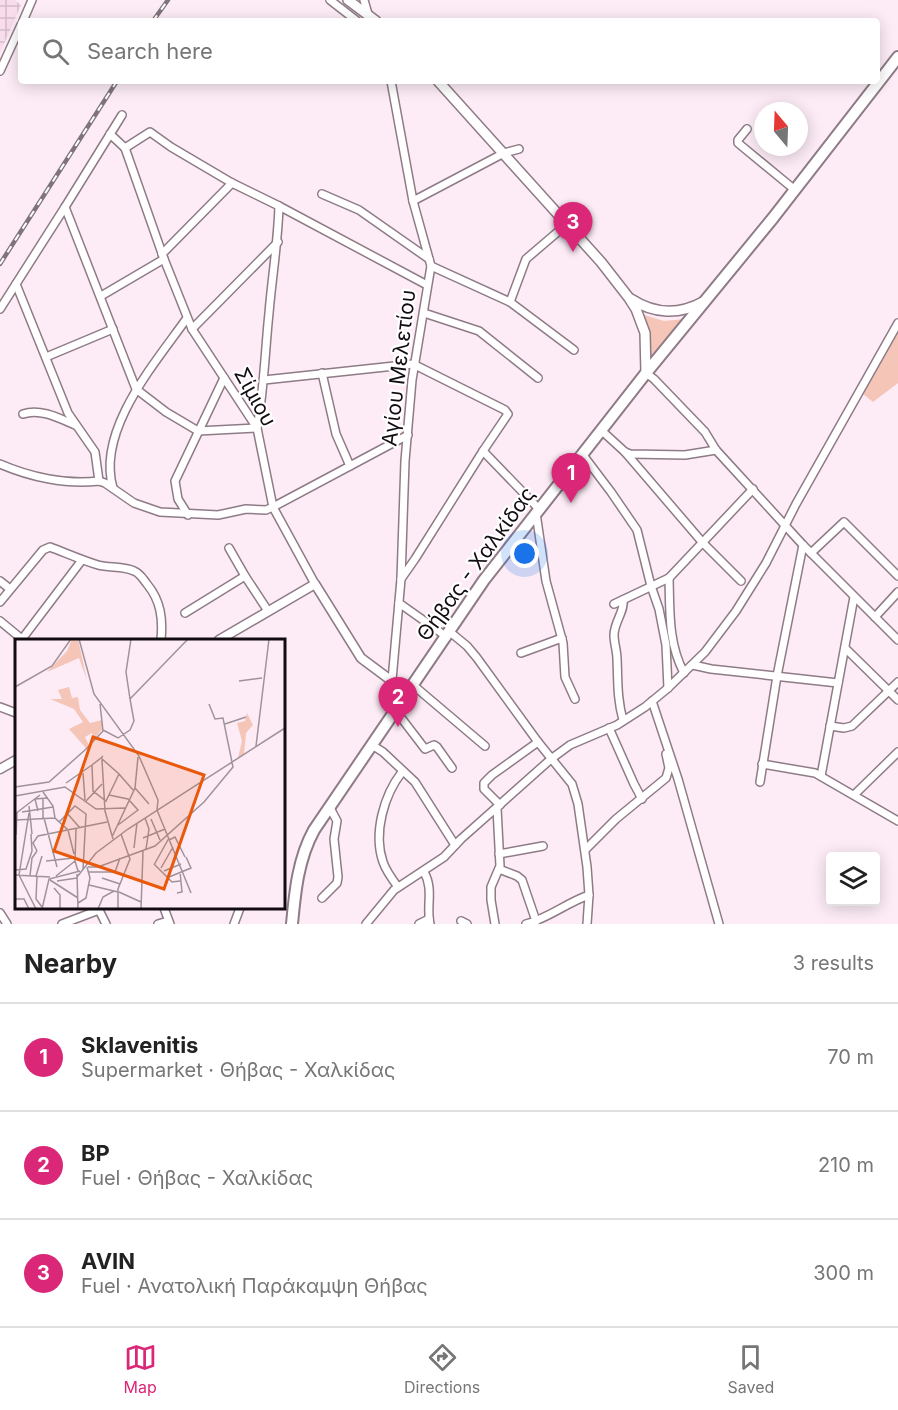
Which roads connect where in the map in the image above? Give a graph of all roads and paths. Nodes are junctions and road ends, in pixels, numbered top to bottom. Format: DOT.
graph roads {
  1 [pos="32,0"];
  2 [pos="330,0"];
  3 [pos="348,0"];
  4 [pos="364,0"];
  5 [pos="24,18"];
  6 [pos="353,18"];
  7 [pos="372,18"];
  8 [pos="18,32"];
  9 [pos="898,57"];
  10 [pos="0,71"];
  11 [pos="880,80"];
  12 [pos="392,84"];
  13 [pos="441,84"];
  14 [pos="877,84"];
  15 [pos="122,116"];
  16 [pos="747,129"];
  17 [pos="110,135"];
  18 [pos="125,148"];
  19 [pos="519,149"];
  20 [pos="504,153"];
  21 [pos="232,183"];
  22 [pos="795,190"];
  23 [pos="322,194"];
  24 [pos="413,201"];
  25 [pos="279,206"];
  26 [pos="65,207"];
  27 [pos="567,224"];
  28 [pos="278,242"];
  29 [pos="163,256"];
  30 [pos="430,263"];
  31 [pos="16,284"];
  32 [pos="427,285"];
  33 [pos="101,296"];
  34 [pos="629,298"];
  35 [pos="706,300"];
  36 [pos="510,302"];
  37 [pos="0,309"];
  38 [pos="424,313"];
  39 [pos="187,318"];
  40 [pos="898,323"];
  41 [pos="113,329"];
  42 [pos="192,329"];
  43 [pos="574,350"];
  44 [pos="46,357"];
  45 [pos="413,364"];
  46 [pos="322,373"];
  47 [pos="646,374"];
  48 [pos="224,378"];
  49 [pos="538,378"];
  50 [pos="264,380"];
  51 [pos="136,389"];
  52 [pos="23,414"];
  53 [pos="75,426"];
  54 [pos="257,428"];
  55 [pos="198,431"];
  56 [pos="602,431"];
  57 [pos="408,435"];
  58 [pos="716,450"];
  59 [pos="483,451"];
  60 [pos="625,452"];
  61 [pos="583,455"];
  62 [pos="0,465"];
  63 [pos="350,466"];
  64 [pos="99,481"];
  65 [pos="113,488"];
  66 [pos="753,489"];
  67 [pos="273,507"];
  68 [pos="537,511"];
  69 [pos="188,514"];
  70 [pos="785,524"];
  71 [pos="703,543"];
  72 [pos="803,545"];
  73 [pos="229,548"];
  74 [pos="811,553"];
  75 [pos="82,560"];
  76 [pos="245,576"];
  77 [pos="898,576"];
  78 [pos="669,578"];
  79 [pos="401,579"];
  80 [pos="0,581"];
  81 [pos="741,581"];
  82 [pos="315,584"];
  83 [pos="651,586"];
  84 [pos="10,589"];
  85 [pos="898,592"];
  86 [pos="854,597"];
  87 [pos="623,600"];
  88 [pos="0,602"];
  89 [pos="399,603"];
  90 [pos="614,604"];
  91 [pos="268,611"];
  92 [pos="185,613"];
  93 [pos="875,617"];
  94 [pos="0,621"];
  95 [pos="448,634"];
  96 [pos="562,638"];
  97 [pos="22,639"];
  98 [pos="24,639"];
  99 [pos="160,639"];
  100 [pos="221,639"];
  101 [pos="898,640"];
  102 [pos="845,648"];
  103 [pos="521,652"];
  104 [pos="693,665"];
  105 [pos="684,673"];
  106 [pos="777,676"];
  107 [pos="392,680"];
  108 [pos="898,682"];
  109 [pos="838,683"];
  110 [pos="668,688"];
  111 [pos="410,689"];
  112 [pos="889,691"];
  113 [pos="575,699"];
  114 [pos="898,700"];
  115 [pos="650,702"];
  116 [pos="0,707"];
  117 [pos="396,711"];
  118 [pos="15,713"];
  119 [pos="623,720"];
  120 [pos="830,726"];
  121 [pos="609,728"];
  122 [pos="538,742"];
  123 [pos="372,745"];
  124 [pos="484,746"];
  125 [pos="898,752"];
  126 [pos="551,759"];
  127 [pos="15,761"];
  128 [pos="762,764"];
  129 [pos="452,768"];
  130 [pos="0,769"];
  131 [pos="402,772"];
  132 [pos="821,776"];
  133 [pos="760,782"];
  134 [pos="855,794"];
  135 [pos="642,799"];
  136 [pos="329,806"];
  137 [pos="498,807"];
  138 [pos="898,821"];
  139 [pos="455,845"];
  140 [pos="543,846"];
  141 [pos="585,850"];
  142 [pos="499,854"];
  143 [pos="499,869"];
  144 [pos="424,872"];
  145 [pos="398,887"];
  146 [pos="589,896"];
  147 [pos="322,898"];
  148 [pos="99,909"];
  149 [pos="240,909"];
  150 [pos="0,913"];
  151 [pos="429,921"];
  152 [pos="536,921"];
  153 [pos="169,922"];
  154 [pos="370,923"];
  155 [pos="7,924"];
  156 [pos="62,924"];
  157 [pos="106,924"];
  158 [pos="158,924"];
  159 [pos="234,924"];
  160 [pos="292,924"];
  161 [pos="419,924"];
  162 [pos="495,924"];
  163 [pos="526,924"];
  164 [pos="587,924"];
  165 [pos="719,924"];
  1 -- 5 [label="street"];
  2 -- 6 [label="street"];
  3 -- 7 [label="main road"];
  4 -- 7 [label="street"];
  8 -- 10 [label="street"];
  9 -- 11 [label="main road, Θήβας - Χαλκίδας"];
  12 -- 24 [label="street, Αγίου Μελετίου"];
  13 -- 20 [label="main road"];
  14 -- 22 [label="main road, Θήβας - Χαλκίδας"];
  15 -- 17 [label="street"];
  16 -- 22 [label="street"];
  17 -- 18 [label="street"];
  17 -- 26 [label="street"];
  18 -- 21 [label="street"];
  18 -- 29 [label="street, Σίμιου"];
  19 -- 20 [label="street"];
  20 -- 24 [label="street"];
  20 -- 27 [label="main road"];
  21 -- 25 [label="street"];
  21 -- 29 [label="street"];
  22 -- 35 [label="main road, Θήβας - Χαλκίδας"];
  23 -- 30 [label="street"];
  24 -- 30 [label="street, Αγίου Μελετίου"];
  25 -- 28 [label="street"];
  25 -- 32 [label="street"];
  26 -- 31 [label="street"];
  26 -- 33 [label="street"];
  27 -- 34 [label="main road"];
  27 -- 36 [label="street"];
  28 -- 42 [label="street"];
  28 -- 50 [label="street"];
  29 -- 33 [label="street"];
  29 -- 39 [label="street, Σίμιου"];
  30 -- 32 [label="street, Αγίου Μελετίου"];
  30 -- 36 [label="street"];
  31 -- 37 [label="street"];
  31 -- 44 [label="street"];
  32 -- 38 [label="street, Αγίου Μελετίου"];
  33 -- 41 [label="street"];
  34 -- 35 [label="main road"];
  34 -- 47 [label="main road"];
  35 -- 47 [label="main road, Θήβας - Χαλκίδας"];
  36 -- 43 [label="street"];
  38 -- 45 [label="street, Αγίου Μελετίου"];
  38 -- 49 [label="street"];
  39 -- 42 [label="street, Σίμιου"];
  39 -- 51 [label="street"];
  40 -- 70 [label="street"];
  41 -- 44 [label="street"];
  41 -- 51 [label="street"];
  42 -- 48 [label="street, Σίμιου"];
  44 -- 53 [label="street"];
  45 -- 46 [label="street"];
  45 -- 57 [label="street, Αγίου Μελετίου"];
  45 -- 59 [label="street"];
  46 -- 50 [label="street"];
  46 -- 63 [label="street"];
  47 -- 56 [label="main road, Θήβας - Χαλκίδας"];
  47 -- 58 [label="street"];
  48 -- 54 [label="street, Σίμιου"];
  48 -- 55 [label="street"];
  50 -- 54 [label="street"];
  51 -- 55 [label="street"];
  51 -- 65 [label="street"];
  52 -- 53 [label="street"];
  53 -- 64 [label="street"];
  54 -- 55 [label="street"];
  54 -- 67 [label="street, Σίμιου"];
  55 -- 69 [label="street"];
  56 -- 60 [label="street"];
  56 -- 61 [label="main road, Θήβας - Χαλκίδας"];
  57 -- 63 [label="street"];
  57 -- 79 [label="street, Αγίου Μελετίου"];
  58 -- 60 [label="street"];
  58 -- 66 [label="street"];
  59 -- 68 [label="street"];
  59 -- 79 [label="street"];
  60 -- 71 [label="street"];
  61 -- 68 [label="main road, Θήβας - Χαλκίδας"];
  61 -- 83 [label="street"];
  62 -- 64 [label="street"];
  63 -- 67 [label="street"];
  64 -- 65 [label="street"];
  65 -- 69 [label="street"];
  66 -- 70 [label="street"];
  66 -- 71 [label="street"];
  67 -- 69 [label="street"];
  67 -- 82 [label="street, Σίμιου"];
  68 -- 95 [label="main road, Θήβας - Χαλκίδας"];
  68 -- 96 [label="street"];
  70 -- 72 [label="street"];
  70 -- 104 [label="street"];
  71 -- 78 [label="street"];
  71 -- 81 [label="street"];
  72 -- 74 [label="street"];
  72 -- 106 [label="street"];
  73 -- 76 [label="street"];
  74 -- 77 [label="street"];
  74 -- 86 [label="street"];
  75 -- 84 [label="street"];
  75 -- 98 [label="street"];
  75 -- 99 [label="street"];
  76 -- 91 [label="street"];
  76 -- 92 [label="street"];
  78 -- 83 [label="street"];
  78 -- 105 [label="street"];
  79 -- 89 [label="street, Αγίου Μελετίου"];
  80 -- 84 [label="street"];
  82 -- 91 [label="street"];
  82 -- 107 [label="street, Σίμιου"];
  83 -- 87 [label="street"];
  83 -- 110 [label="street"];
  84 -- 88 [label="street"];
  85 -- 93 [label="street"];
  86 -- 93 [label="street"];
  86 -- 102 [label="street"];
  87 -- 90 [label="street"];
  87 -- 119 [label="street"];
  89 -- 95 [label="street"];
  89 -- 107 [label="street, Αγίου Μελετίου"];
  91 -- 100 [label="street"];
  93 -- 101 [label="street"];
  94 -- 97 [label="street"];
  95 -- 111 [label="main road, Θήβας - Χαλκίδας"];
  95 -- 122 [label="street"];
  96 -- 103 [label="street"];
  96 -- 113 [label="street"];
  102 -- 109 [label="street"];
  102 -- 112 [label="street"];
  104 -- 105 [label="street"];
  104 -- 106 [label="street"];
  105 -- 110 [label="street"];
  106 -- 109 [label="street"];
  106 -- 128 [label="street"];
  107 -- 111 [label="street"];
  108 -- 112 [label="street"];
  109 -- 120 [label="street"];
  110 -- 115 [label="street"];
  111 -- 117 [label="main road, Θήβας - Χαλκίδας"];
  111 -- 124 [label="street"];
  112 -- 114 [label="street"];
  112 -- 120 [label="street"];
  115 -- 119 [label="street"];
  115 -- 135 [label="street"];
  115 -- 165 [label="street"];
  116 -- 118 [label="street"];
  117 -- 123 [label="main road, Θήβας - Χαλκίδας"];
  117 -- 129 [label="street"];
  119 -- 121 [label="street"];
  120 -- 132 [label="street"];
  121 -- 126 [label="street"];
  121 -- 135 [label="street"];
  122 -- 126 [label="street"];
  122 -- 137 [label="street"];
  123 -- 131 [label="street"];
  123 -- 136 [label="main road, Θήβας - Χαλκίδας"];
  125 -- 134 [label="street"];
  126 -- 137 [label="street"];
  126 -- 141 [label="street"];
  127 -- 130 [label="street"];
  128 -- 132 [label="street"];
  128 -- 133 [label="street"];
  131 -- 139 [label="street"];
  131 -- 145 [label="street"];
  132 -- 134 [label="street"];
  134 -- 138 [label="street"];
  135 -- 141 [label="street"];
  136 -- 147 [label="street"];
  136 -- 160 [label="main road, Θήβας - Χαλκίδας"];
  137 -- 139 [label="street"];
  137 -- 142 [label="street"];
  139 -- 144 [label="street"];
  140 -- 142 [label="street"];
  141 -- 146 [label="street"];
  142 -- 143 [label="street"];
  143 -- 152 [label="street"];
  143 -- 162 [label="street"];
  144 -- 145 [label="street"];
  144 -- 151 [label="street"];
  145 -- 154 [label="street"];
  146 -- 152 [label="street"];
  146 -- 164 [label="street"];
  148 -- 156 [label="street"];
  148 -- 157 [label="street"];
  149 -- 159 [label="street"];
  150 -- 155 [label="street"];
  151 -- 161 [label="street"];
  152 -- 163 [label="street"];
  153 -- 158 [label="street"];
}
